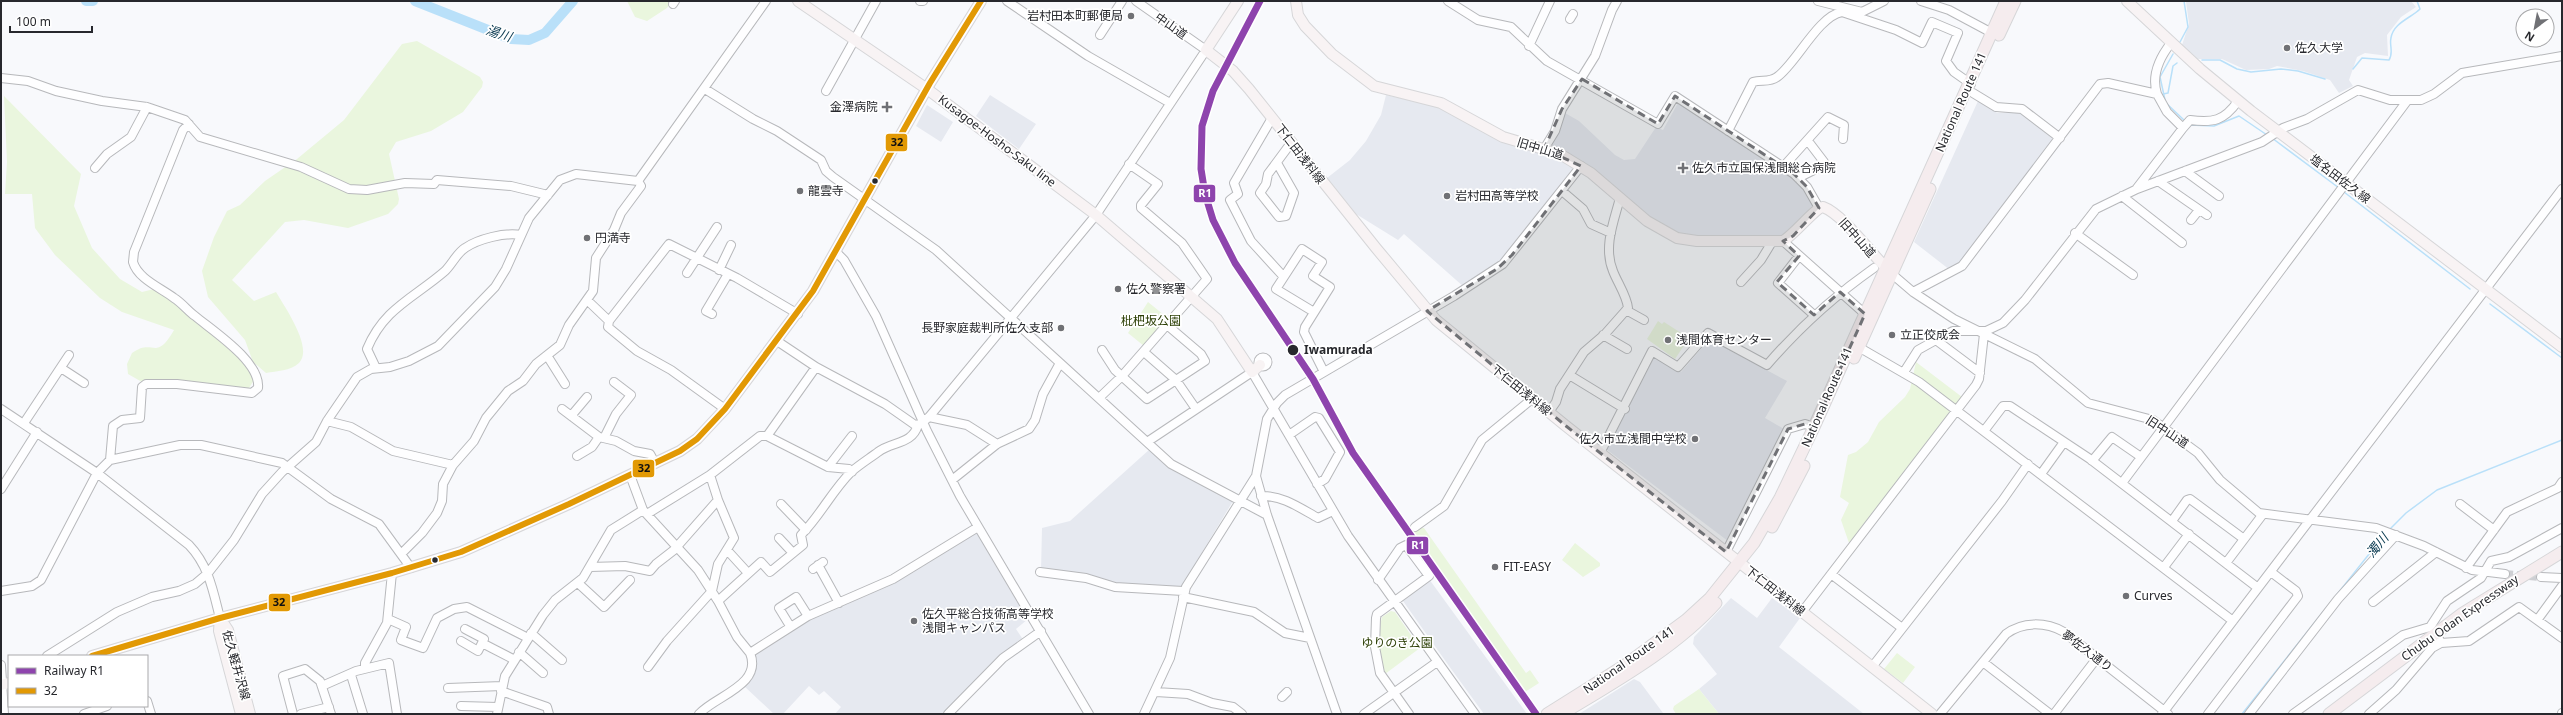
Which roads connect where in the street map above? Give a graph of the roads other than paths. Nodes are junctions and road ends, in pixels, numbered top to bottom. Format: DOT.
graph roads {
  1 [pos="766,1"];
  2 [pos="798,1"];
  3 [pos="876,1"];
  4 [pos="981,1"];
  5 [pos="1007,1"];
  6 [pos="1122,1"];
  7 [pos="1136,1"];
  8 [pos="1238,1"];
  9 [pos="1296,1"];
  10 [pos="1448,1"];
  11 [pos="1550,1"];
  12 [pos="1617,1"];
  13 [pos="1818,1"];
  14 [pos="1884,1"];
  15 [pos="1921,1"];
  16 [pos="2006,1"];
  17 [pos="2015,1"];
  18 [pos="2127,1"];
  19 [pos="1872,3"];
  20 [pos="1842,10"];
  21 [pos="1992,33"];
  22 [pos="1100,35"];
  23 [pos="854,40"];
  24 [pos="2171,43"];
  25 [pos="1529,46"];
  26 [pos="1206,50"];
  27 [pos="2562,56"];
  28 [pos="1,78"];
  29 [pos="1582,79"];
  30 [pos="705,89"];
  31 [pos="927,89"];
  32 [pos="1972,89"];
  33 [pos="826,91"];
  34 [pos="2157,94"];
  35 [pos="2238,101"];
  36 [pos="2407,101"];
  37 [pos="1170,103"];
  38 [pos="147,107"];
  39 [pos="1272,118"];
  40 [pos="189,124"];
  41 [pos="2186,125"];
  42 [pos="1728,131"];
  43 [pos="2273,135"];
  44 [pos="2060,138"];
  45 [pos="1843,139"];
  46 [pos="1808,141"];
  47 [pos="1291,143"];
  48 [pos="1544,149"];
  49 [pos="1277,163"];
  50 [pos="1129,164"];
  51 [pos="1581,166"];
  52 [pos="1782,167"];
  53 [pos="95,168"];
  54 [pos="2185,171"];
  55 [pos="1798,178"];
  56 [pos="2158,181"];
  57 [pos="638,182"];
  58 [pos="2343,188"];
  59 [pos="2137,189"];
  60 [pos="2562,189"];
  61 [pos="1562,191"];
  62 [pos="548,195"];
  63 [pos="2215,195"];
  64 [pos="2122,196"];
  65 [pos="1620,198"];
  66 [pos="865,201"];
  67 [pos="1819,208"];
  68 [pos="2199,210"];
  69 [pos="1096,215"];
  70 [pos="2207,215"];
  71 [pos="2191,220"];
  72 [pos="717,227"];
  73 [pos="1611,233"];
  74 [pos="2075,233"];
  75 [pos="520,235"];
  76 [pos="1783,241"];
  77 [pos="1772,242"];
  78 [pos="2182,243"];
  79 [pos="731,245"];
  80 [pos="836,252"];
  81 [pos="1799,256"];
  82 [pos="697,257"];
  83 [pos="1874,268"];
  84 [pos="719,270"];
  85 [pos="1889,271"];
  86 [pos="687,273"];
  87 [pos="728,274"];
  88 [pos="2133,274"];
  89 [pos="1283,276"];
  90 [pos="1741,282"];
  91 [pos="2486,288"];
  92 [pos="1840,292"];
  93 [pos="1913,292"];
  94 [pos="1191,296"];
  95 [pos="587,300"];
  96 [pos="1626,310"];
  97 [pos="707,311"];
  98 [pos="1427,311"];
  99 [pos="1314,312"];
  100 [pos="798,314"];
  101 [pos="1865,314"];
  102 [pos="1814,315"];
  103 [pos="1010,318"];
  104 [pos="1644,320"];
  105 [pos="609,321"];
  106 [pos="1167,325"];
  107 [pos="1982,333"];
  108 [pos="1603,335"];
  109 [pos="1936,340"];
  110 [pos="777,341"];
  111 [pos="1855,345"];
  112 [pos="2562,347"];
  113 [pos="1627,349"];
  114 [pos="1102,350"];
  115 [pos="1144,352"];
  116 [pos="69,355"];
  117 [pos="548,357"];
  118 [pos="1060,363"];
  119 [pos="1260,365"];
  120 [pos="816,367"];
  121 [pos="61,368"];
  122 [pos="376,368"];
  123 [pos="1252,372"];
  124 [pos="1324,372"];
  125 [pos="1904,372"];
  126 [pos="1980,373"];
  127 [pos="1122,376"];
  128 [pos="1570,376"];
  129 [pos="1176,380"];
  130 [pos="561,382"];
  131 [pos="614,382"];
  132 [pos="84,383"];
  133 [pos="587,397"];
  134 [pos="1099,398"];
  135 [pos="1532,399"];
  136 [pos="1,409"];
  137 [pos="562,409"];
  138 [pos="725,409"];
  139 [pos="1196,409"];
  140 [pos="1273,409"];
  141 [pos="1624,409"];
  142 [pos="1957,410"];
  143 [pos="1549,412"];
  144 [pos="571,416"];
  145 [pos="327,421"];
  146 [pos="924,421"];
  147 [pos="24,423"];
  148 [pos="1814,427"];
  149 [pos="2164,428"];
  150 [pos="1984,431"];
  151 [pos="37,432"];
  152 [pos="1288,435"];
  153 [pos="767,436"];
  154 [pos="852,436"];
  155 [pos="602,438"];
  156 [pos="1147,442"];
  157 [pos="2064,442"];
  158 [pos="997,444"];
  159 [pos="1600,453"];
  160 [pos="577,456"];
  161 [pos="2141,458"];
  162 [pos="110,460"];
  163 [pos="2092,461"];
  164 [pos="655,463"];
  165 [pos="2028,464"];
  166 [pos="453,465"];
  167 [pos="289,466"];
  168 [pos="828,468"];
  169 [pos="852,472"];
  170 [pos="97,473"];
  171 [pos="630,474"];
  172 [pos="2040,474"];
  173 [pos="710,475"];
  174 [pos="1256,476"];
  175 [pos="952,480"];
  176 [pos="2562,482"];
  177 [pos="2122,483"];
  178 [pos="1316,484"];
  179 [pos="1,489"];
  180 [pos="1261,496"];
  181 [pos="718,500"];
  182 [pos="1240,501"];
  183 [pos="781,504"];
  184 [pos="2462,508"];
  185 [pos="1333,511"];
  186 [pos="645,512"];
  187 [pos="2263,514"];
  188 [pos="1267,515"];
  189 [pos="2310,519"];
  190 [pos="2172,521"];
  191 [pos="978,526"];
  192 [pos="1414,527"];
  193 [pos="2562,528"];
  194 [pos="806,530"];
  195 [pos="2494,530"];
  196 [pos="2188,534"];
  197 [pos="2395,535"];
  198 [pos="779,538"];
  199 [pos="2244,539"];
  200 [pos="676,547"];
  201 [pos="727,550"];
  202 [pos="1726,552"];
  203 [pos="2436,552"];
  204 [pos="2562,552"];
  205 [pos="793,553"];
  206 [pos="401,554"];
  207 [pos="2226,563"];
  208 [pos="818,565"];
  209 [pos="1742,565"];
  210 [pos="590,567"];
  211 [pos="2164,567"];
  212 [pos="411,568"];
  213 [pos="2466,568"];
  214 [pos="1040,572"];
  215 [pos="2271,572"];
  216 [pos="2483,572"];
  217 [pos="208,573"];
  218 [pos="392,573"];
  219 [pos="748,573"];
  220 [pos="1831,574"];
  221 [pos="2505,574"];
  222 [pos="2541,577"];
  223 [pos="2562,578"];
  224 [pos="1378,580"];
  225 [pos="578,583"];
  226 [pos="625,583"];
  227 [pos="2562,586"];
  228 [pos="2258,588"];
  229 [pos="1,591"];
  230 [pos="712,591"];
  231 [pos="1183,594"];
  232 [pos="718,601"];
  233 [pos="1394,602"];
  234 [pos="2373,602"];
  235 [pos="840,603"];
  236 [pos="1802,612"];
  237 [pos="808,616"];
  238 [pos="220,618"];
  239 [pos="388,619"];
  240 [pos="2538,619"];
  241 [pos="2234,621"];
  242 [pos="790,626"];
  243 [pos="1902,628"];
  244 [pos="466,629"];
  245 [pos="1041,631"];
  246 [pos="529,636"];
  247 [pos="1310,638"];
  248 [pos="2562,638"];
  249 [pos="461,641"];
  250 [pos="482,643"];
  251 [pos="750,653"];
  252 [pos="49,655"];
  253 [pos="96,655"];
  254 [pos="517,656"];
  255 [pos="2097,658"];
  256 [pos="562,660"];
  257 [pos="1437,662"];
  258 [pos="1983,662"];
  259 [pos="1,666"];
  260 [pos="648,667"];
  261 [pos="1872,667"];
  262 [pos="365,668"];
  263 [pos="543,673"];
  264 [pos="2381,674"];
  265 [pos="351,675"];
  266 [pos="4,684"];
  267 [pos="322,686"];
  268 [pos="448,688"];
  269 [pos="501,689"];
  270 [pos="1156,692"];
  271 [pos="1393,693"];
  272 [pos="148,704"];
  273 [pos="461,706"];
  274 [pos="104,707"];
  275 [pos="497,710"];
  276 [pos="330,711"];
  277 [pos="2165,713"];
  278 [pos="4,714"];
  279 [pos="84,714"];
  280 [pos="151,714"];
  281 [pos="241,714"];
  282 [pos="250,714"];
  283 [pos="293,714"];
  284 [pos="301,714"];
  285 [pos="363,714"];
  286 [pos="397,714"];
  287 [pos="549,714"];
  288 [pos="699,714"];
  289 [pos="948,714"];
  290 [pos="1089,714"];
  291 [pos="1144,714"];
  292 [pos="1242,714"];
  293 [pos="1337,714"];
  294 [pos="1364,714"];
  295 [pos="1409,714"];
  296 [pos="1475,714"];
  297 [pos="1547,714"];
  298 [pos="1562,714"];
  299 [pos="1932,714"];
  300 [pos="1940,714"];
  301 [pos="2050,714"];
  302 [pos="2054,714"];
  303 [pos="2208,714"];
  304 [pos="2249,714"];
  305 [pos="2293,714"];
  306 [pos="2329,714"];
  307 [pos="2334,714"];
  308 [pos="2369,714"];
  1 -- 30 [label="street"];
  2 -- 23 [label="main road, Kusagoe-Hosho-Saku line"];
  3 -- 23 [label="street"];
  4 -- 31 [label="main road, 佐久軽井沢線"];
  5 -- 37 [label="street"];
  6 -- 22 [label="street"];
  7 -- 26 [label="street, 中山道"];
  8 -- 26 [label="main road"];
  9 -- 48 [label="main road, 旧中山道"];
  10 -- 25 [label="street"];
  11 -- 25 [label="street"];
  12 -- 29 [label="street"];
  13 -- 20 [label="street"];
  14 -- 19 [label="street"];
  15 -- 21 [label="street"];
  16 -- 21 [label="highway, National Route 141"];
  17 -- 32 [label="highway, National Route 141"];
  18 -- 24 [label="main road, 塩名田佐久線"];
  19 -- 20 [label="street"];
  20 -- 32 [label="street"];
  20 -- 42 [label="street"];
  21 -- 32 [label="highway, National Route 141"];
  23 -- 31 [label="main road, Kusagoe-Hosho-Saku line"];
  23 -- 33 [label="street"];
  24 -- 34 [label="street"];
  24 -- 35 [label="main road, 塩名田佐久線"];
  25 -- 29 [label="street"];
  26 -- 37 [label="street"];
  26 -- 39 [label="main road, 下仁田浅科線"];
  27 -- 36 [label="street"];
  28 -- 38 [label="street"];
  29 -- 42 [label="street"];
  29 -- 48 [label="street"];
  30 -- 57 [label="street"];
  30 -- 66 [label="street"];
  31 -- 66 [label="main road, 佐久軽井沢線"];
  31 -- 69 [label="main road, Kusagoe-Hosho-Saku line"];
  32 -- 44 [label="street"];
  32 -- 85 [label="highway, National Route 141"];
  34 -- 41 [label="street"];
  34 -- 44 [label="street"];
  35 -- 41 [label="street"];
  35 -- 43 [label="main road, 塩名田佐久線"];
  36 -- 43 [label="street"];
  36 -- 58 [label="street"];
  37 -- 50 [label="street"];
  38 -- 40 [label="street"];
  38 -- 53 [label="street"];
  39 -- 47 [label="main road, 下仁田浅科線"];
  39 -- 89 [label="street"];
  40 -- 62 [label="street"];
  40 -- 162 [label="street"];
  41 -- 59 [label="street"];
  42 -- 52 [label="street"];
  43 -- 54 [label="street"];
  43 -- 58 [label="main road, 塩名田佐久線"];
  44 -- 93 [label="street"];
  45 -- 46 [label="street"];
  46 -- 52 [label="street"];
  46 -- 55 [label="street"];
  47 -- 49 [label="street"];
  47 -- 98 [label="main road, 下仁田浅科線"];
  48 -- 51 [label="main road, 旧中山道"];
  49 -- 49 [label="street"];
  50 -- 69 [label="street"];
  50 -- 94 [label="street"];
  51 -- 61 [label="street"];
  51 -- 65 [label="main road, 旧中山道"];
  52 -- 55 [label="street"];
  54 -- 56 [label="street"];
  54 -- 63 [label="street"];
  55 -- 67 [label="street"];
  56 -- 59 [label="street"];
  56 -- 68 [label="street"];
  57 -- 62 [label="street"];
  57 -- 95 [label="street"];
  58 -- 91 [label="main road, 塩名田佐久線"];
  58 -- 149 [label="street"];
  59 -- 64 [label="street"];
  60 -- 91 [label="street"];
  61 -- 73 [label="street"];
  61 -- 98 [label="street"];
  62 -- 75 [label="street"];
  64 -- 74 [label="street"];
  64 -- 78 [label="street"];
  65 -- 73 [label="street"];
  65 -- 77 [label="main road, 旧中山道"];
  66 -- 80 [label="main road, 佐久軽井沢線"];
  66 -- 103 [label="street"];
  67 -- 76 [label="main road"];
  67 -- 85 [label="main road, 旧中山道"];
  68 -- 70 [label="street"];
  68 -- 71 [label="street"];
  69 -- 94 [label="main road, Kusagoe-Hosho-Saku line"];
  69 -- 103 [label="street"];
  72 -- 82 [label="street"];
  73 -- 96 [label="street"];
  74 -- 88 [label="street"];
  74 -- 107 [label="street"];
  75 -- 122 [label="street"];
  75 -- 122 [label="street"];
  76 -- 77 [label="main road, 旧中山道"];
  76 -- 81 [label="street"];
  77 -- 90 [label="street"];
  79 -- 84 [label="street"];
  80 -- 100 [label="main road, 佐久軽井沢線"];
  80 -- 146 [label="street"];
  81 -- 92 [label="street"];
  81 -- 102 [label="street"];
  82 -- 84 [label="street"];
  82 -- 86 [label="street"];
  82 -- 105 [label="street"];
  83 -- 92 [label="street"];
  84 -- 87 [label="street"];
  85 -- 93 [label="street, 旧中山道"];
  85 -- 101 [label="highway, National Route 141"];
  85 -- 111 [label="highway, National Route 141"];
  87 -- 97 [label="street"];
  87 -- 100 [label="street"];
  89 -- 99 [label="street"];
  89 -- 99 [label="street"];
  91 -- 112 [label="main road, 塩名田佐久線"];
  91 -- 189 [label="street"];
  92 -- 101 [label="street"];
  92 -- 102 [label="street"];
  93 -- 107 [label="street, 旧中山道"];
  94 -- 106 [label="street"];
  94 -- 123 [label="main road, Kusagoe-Hosho-Saku line"];
  95 -- 105 [label="street"];
  95 -- 117 [label="street"];
  96 -- 104 [label="street"];
  96 -- 108 [label="street"];
  98 -- 124 [label="street"];
  98 -- 135 [label="main road, 下仁田浅科線"];
  99 -- 124 [label="street"];
  100 -- 110 [label="main road, 佐久軽井沢線"];
  101 -- 111 [label="highway, National Route 141"];
  102 -- 141 [label="street"];
  103 -- 118 [label="street"];
  103 -- 146 [label="street"];
  105 -- 138 [label="street"];
  106 -- 115 [label="street"];
  106 -- 129 [label="street"];
  107 -- 109 [label="street"];
  107 -- 126 [label="street"];
  107 -- 149 [label="street, 旧中山道"];
  108 -- 113 [label="street"];
  108 -- 128 [label="street"];
  109 -- 125 [label="street"];
  109 -- 126 [label="street"];
  110 -- 120 [label="street"];
  110 -- 138 [label="main road, 佐久軽井沢線"];
  111 -- 125 [label="street"];
  111 -- 148 [label="highway, National Route 141"];
  111 -- 209 [label="highway, National Route 141"];
  114 -- 127 [label="street"];
  115 -- 127 [label="street"];
  115 -- 129 [label="street"];
  116 -- 121 [label="street"];
  117 -- 130 [label="street"];
  117 -- 166 [label="street"];
  118 -- 134 [label="street"];
  118 -- 158 [label="street"];
  119 -- 123 [label="main road"];
  120 -- 146 [label="street"];
  120 -- 153 [label="street"];
  121 -- 132 [label="street"];
  121 -- 147 [label="street"];
  122 -- 145 [label="street"];
  123 -- 139 [label="street"];
  123 -- 140 [label="street"];
  124 -- 140 [label="street"];
  125 -- 142 [label="street"];
  126 -- 142 [label="street"];
  127 -- 129 [label="street"];
  127 -- 134 [label="street"];
  128 -- 141 [label="street"];
  128 -- 143 [label="street"];
  129 -- 139 [label="street"];
  131 -- 155 [label="street"];
  133 -- 144 [label="street"];
  134 -- 156 [label="street"];
  135 -- 143 [label="main road, 下仁田浅科線"];
  135 -- 192 [label="street"];
  136 -- 147 [label="street"];
  137 -- 144 [label="street"];
  138 -- 164 [label="main road, 佐久軽井沢線"];
  139 -- 156 [label="street"];
  140 -- 152 [label="street"];
  140 -- 174 [label="street"];
  141 -- 159 [label="street"];
  142 -- 150 [label="street"];
  142 -- 220 [label="street"];
  143 -- 159 [label="main road, 下仁田浅科線"];
  144 -- 155 [label="street"];
  145 -- 166 [label="street"];
  145 -- 167 [label="street"];
  146 -- 158 [label="street"];
  146 -- 169 [label="street"];
  146 -- 175 [label="street"];
  147 -- 151 [label="street"];
  148 -- 202 [label="street"];
  148 -- 209 [label="highway, National Route 141"];
  149 -- 161 [label="street"];
  149 -- 187 [label="street, 旧中山道"];
  150 -- 157 [label="street"];
  150 -- 165 [label="street"];
  151 -- 170 [label="street"];
  151 -- 179 [label="street"];
  152 -- 178 [label="street"];
  152 -- 178 [label="street"];
  153 -- 168 [label="street"];
  153 -- 173 [label="street"];
  154 -- 168 [label="street"];
  155 -- 160 [label="street"];
  155 -- 164 [label="street"];
  156 -- 182 [label="street"];
  157 -- 163 [label="street"];
  157 -- 172 [label="street"];
  158 -- 175 [label="street"];
  159 -- 202 [label="main road, 下仁田浅科線"];
  161 -- 163 [label="street"];
  161 -- 177 [label="street"];
  162 -- 167 [label="street"];
  162 -- 170 [label="street"];
  163 -- 177 [label="street"];
  164 -- 171 [label="main road, 佐久軽井沢線"];
  165 -- 172 [label="street"];
  165 -- 243 [label="street"];
  166 -- 206 [label="street"];
  167 -- 206 [label="street"];
  167 -- 217 [label="street"];
  168 -- 169 [label="street"];
  169 -- 194 [label="street"];
  170 -- 217 [label="street"];
  170 -- 229 [label="street"];
  171 -- 186 [label="street"];
  171 -- 212 [label="main road, 佐久軽井沢線"];
  172 -- 211 [label="street"];
  173 -- 181 [label="street"];
  173 -- 186 [label="street"];
  174 -- 180 [label="street"];
  174 -- 182 [label="street"];
  175 -- 191 [label="street"];
  176 -- 195 [label="street"];
  177 -- 190 [label="street"];
  178 -- 185 [label="street"];
  180 -- 185 [label="street"];
  180 -- 188 [label="street"];
  181 -- 200 [label="street"];
  181 -- 201 [label="street"];
  182 -- 188 [label="street"];
  182 -- 231 [label="street"];
  183 -- 194 [label="street"];
  184 -- 195 [label="street"];
  185 -- 224 [label="street"];
  186 -- 200 [label="street"];
  186 -- 210 [label="street"];
  187 -- 189 [label="street, 旧中山道"];
  187 -- 199 [label="street"];
  188 -- 247 [label="street"];
  189 -- 197 [label="street, 旧中山道"];
  189 -- 215 [label="street"];
  190 -- 196 [label="street"];
  190 -- 199 [label="street"];
  191 -- 235 [label="street"];
  191 -- 245 [label="street"];
  193 -- 216 [label="street"];
  194 -- 205 [label="street"];
  195 -- 213 [label="street"];
  196 -- 207 [label="street"];
  196 -- 211 [label="street"];
  197 -- 203 [label="street"];
  197 -- 304 [label="street"];
  198 -- 205 [label="street"];
  199 -- 207 [label="street"];
  200 -- 210 [label="street"];
  200 -- 230 [label="street"];
  201 -- 219 [label="street"];
  201 -- 230 [label="street"];
  202 -- 209 [label="main road, 下仁田浅科線"];
  203 -- 213 [label="street"];
  203 -- 234 [label="street"];
  204 -- 264 [label="highway, Chubu Odan Expressway"];
  205 -- 219 [label="street"];
  206 -- 212 [label="street"];
  207 -- 228 [label="street"];
  208 -- 235 [label="street"];
  209 -- 236 [label="main road, 下仁田浅科線"];
  209 -- 297 [label="highway, National Route 141"];
  209 -- 298 [label="highway, National Route 141"];
  210 -- 225 [label="street"];
  211 -- 241 [label="street"];
  212 -- 218 [label="main road, 佐久軽井沢線"];
  213 -- 216 [label="street"];
  214 -- 231 [label="street"];
  215 -- 228 [label="street"];
  215 -- 303 [label="street"];
  216 -- 221 [label="street"];
  216 -- 305 [label="street"];
  217 -- 238 [label="street"];
  217 -- 252 [label="street"];
  218 -- 238 [label="main road, 佐久軽井沢線"];
  218 -- 239 [label="street"];
  219 -- 232 [label="street"];
  220 -- 236 [label="street"];
  220 -- 243 [label="street"];
  222 -- 223 [label="street"];
  224 -- 233 [label="street"];
  224 -- 233 [label="street"];
  225 -- 226 [label="street"];
  225 -- 246 [label="street"];
  227 -- 240 [label="street"];
  228 -- 241 [label="street"];
  230 -- 232 [label="street"];
  230 -- 260 [label="street"];
  231 -- 247 [label="street"];
  231 -- 270 [label="street"];
  232 -- 251 [label="street"];
  233 -- 257 [label="street"];
  233 -- 271 [label="street"];
  235 -- 237 [label="street"];
  236 -- 261 [label="main road, 下仁田浅科線"];
  237 -- 242 [label="street"];
  237 -- 242 [label="street"];
  238 -- 253 [label="main road, 佐久軽井沢線"];
  238 -- 281 [label="main road, 佐久軽井沢線"];
  238 -- 282 [label="main road, 佐久軽井沢線"];
  239 -- 246 [label="street"];
  239 -- 262 [label="street"];
  240 -- 248 [label="street"];
  240 -- 308 [label="street"];
  241 -- 277 [label="street"];
  242 -- 251 [label="street"];
  243 -- 261 [label="street"];
  244 -- 250 [label="street"];
  245 -- 289 [label="street"];
  245 -- 290 [label="street"];
  246 -- 254 [label="street"];
  246 -- 256 [label="street"];
  247 -- 293 [label="street"];
  249 -- 250 [label="street"];
  250 -- 254 [label="street"];
  251 -- 288 [label="street"];
  254 -- 263 [label="street"];
  254 -- 269 [label="street"];
  255 -- 258 [label="street, 夢佐久通り"];
  255 -- 277 [label="street, 夢佐久通り"];
  255 -- 302 [label="street"];
  257 -- 271 [label="street"];
  257 -- 296 [label="street"];
  258 -- 300 [label="street, 夢佐久通り"];
  258 -- 301 [label="street"];
  259 -- 266 [label="street"];
  261 -- 299 [label="main road, 下仁田浅科線"];
  262 -- 265 [label="street"];
  262 -- 286 [label="street"];
  264 -- 306 [label="highway, Chubu Odan Expressway"];
  264 -- 307 [label="highway, Chubu Odan Expressway"];
  265 -- 267 [label="street"];
  265 -- 285 [label="street"];
  266 -- 278 [label="street"];
  267 -- 276 [label="street"];
  267 -- 283 [label="street"];
  268 -- 269 [label="street"];
  269 -- 275 [label="street"];
  269 -- 287 [label="street"];
  270 -- 291 [label="street"];
  270 -- 292 [label="street"];
  271 -- 294 [label="street"];
  271 -- 295 [label="street"];
  272 -- 280 [label="street"];
  273 -- 275 [label="street"];
  274 -- 279 [label="street"];
  276 -- 284 [label="street"];
}
